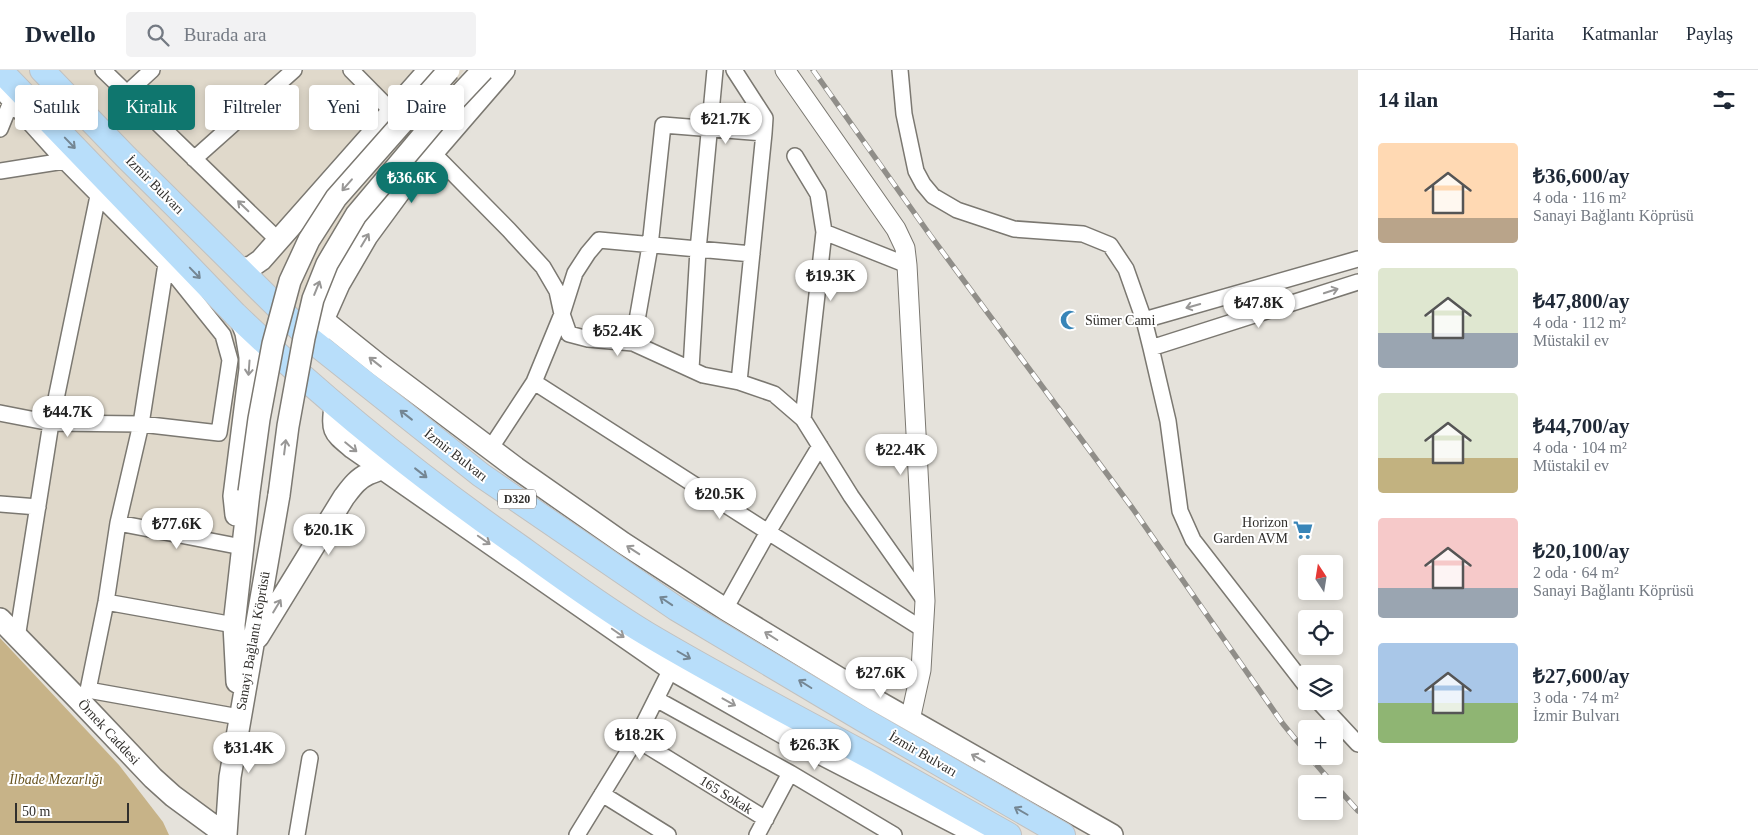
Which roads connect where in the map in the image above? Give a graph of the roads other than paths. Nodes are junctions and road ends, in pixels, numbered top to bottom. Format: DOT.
graph roads {
  1 [pos="0,70"];
  2 [pos="42,70"];
  3 [pos="103,70"];
  4 [pos="152,70"];
  5 [pos="294,70"];
  6 [pos="351,70"];
  7 [pos="429,70"];
  8 [pos="449,70"];
  9 [pos="483,70"];
  10 [pos="504,70"];
  11 [pos="715,70"];
  12 [pos="734,70"];
  13 [pos="785,70"];
  14 [pos="900,70"];
  15 [pos="119,85"];
  16 [pos="136,85"];
  17 [pos="415,85"];
  18 [pos="0,90"];
  19 [pos="11,102"];
  20 [pos="388,108"];
  21 [pos="388,114"];
  22 [pos="0,129"];
  23 [pos="709,129"];
  24 [pos="165,130"];
  25 [pos="410,130"];
  26 [pos="764,133"];
  27 [pos="432,153"];
  28 [pos="795,156"];
  29 [pos="194,159"];
  30 [pos="64,161"];
  31 [pos="0,171"];
  32 [pos="98,196"];
  33 [pos="824,232"];
  34 [pos="278,240"];
  35 [pos="650,246"];
  36 [pos="698,250"];
  37 [pos="752,254"];
  38 [pos="1358,259"];
  39 [pos="166,264"];
  40 [pos="907,266"];
  41 [pos="239,269"];
  42 [pos="1358,282"];
  43 [pos="562,314"];
  44 [pos="241,320"];
  45 [pos="323,320"];
  46 [pos="1144,320"];
  47 [pos="633,343"];
  48 [pos="321,348"];
  49 [pos="1151,348"];
  50 [pos="691,369"];
  51 [pos="534,382"];
  52 [pos="739,382"];
  53 [pos="0,413"];
  54 [pos="802,419"];
  55 [pos="51,423"];
  56 [pos="141,424"];
  57 [pos="219,433"];
  58 [pos="242,436"];
  59 [pos="820,446"];
  60 [pos="490,449"];
  61 [pos="391,464"];
  62 [pos="0,504"];
  63 [pos="38,507"];
  64 [pos="118,523"];
  65 [pos="768,532"];
  66 [pos="242,542"];
  67 [pos="106,602"];
  68 [pos="925,602"];
  69 [pos="725,609"];
  70 [pos="0,619"];
  71 [pos="234,625"];
  72 [pos="924,630"];
  73 [pos="17,638"];
  74 [pos="252,648"];
  75 [pos="671,669"];
  76 [pos="1298,676"];
  77 [pos="83,695"];
  78 [pos="656,700"];
  79 [pos="1326,710"];
  80 [pos="239,717"];
  81 [pos="906,718"];
  82 [pos="862,719"];
  83 [pos="636,739"];
  84 [pos="1358,744"];
  85 [pos="310,758"];
  86 [pos="874,759"];
  87 [pos="790,773"];
  88 [pos="602,794"];
  89 [pos="766,819"];
  90 [pos="226,835"];
  91 [pos="297,835"];
  92 [pos="577,835"];
  93 [pos="668,835"];
  94 [pos="757,835"];
  95 [pos="894,835"];
  96 [pos="980,835"];
  97 [pos="1009,835"];
  98 [pos="1063,835"];
  99 [pos="1112,835"];
  1 -- 44 [label="main road, İzmir Bulvarı / D320, one-way"];
  2 -- 41 [label="main road, İzmir Bulvarı / D320"];
  3 -- 15 [label="street"];
  4 -- 16 [label="street"];
  5 -- 29 [label="street"];
  6 -- 20 [label="street"];
  7 -- 17 [label="main road"];
  8 -- 66 [label="main road, Sanayi Bağlantı Köprüsü, one-way, bridge"];
  74 -- 9 [label="main road, Sanayi Bağlantı Köprüsü, one-way, bridge"];
  10 -- 27 [label="main road"];
  11 -- 23 [label="street"];
  12 -- 26 [label="street"];
  13 -- 40 [label="street"];
  14 -- 46 [label="street"];
  18 -- 19 [label="street"];
  19 -- 22 [label="street"];
  19 -- 30 [label="street"];
  21 -- 34 [label="main road"];
  23 -- 26 [label="street"];
  23 -- 35 [label="street"];
  23 -- 36 [label="street"];
  24 -- 29 [label="street"];
  25 -- 27 [label="street"];
  26 -- 37 [label="street"];
  27 -- 43 [label="street"];
  45 -- 27 [label="main road, one-way"];
  28 -- 33 [label="street"];
  34 -- 29 [label="street, one-way"];
  30 -- 31 [label="street"];
  30 -- 32 [label="street"];
  32 -- 39 [label="street"];
  32 -- 55 [label="street"];
  33 -- 40 [label="street"];
  33 -- 54 [label="street"];
  34 -- 41 [label="main road"];
  35 -- 36 [label="street"];
  35 -- 43 [label="street"];
  35 -- 47 [label="street"];
  36 -- 37 [label="street"];
  36 -- 50 [label="street"];
  37 -- 52 [label="street"];
  38 -- 46 [label="street, one-way"];
  39 -- 56 [label="street"];
  39 -- 57 [label="street"];
  40 -- 68 [label="street"];
  41 -- 48 [label="main road, İzmir Bulvarı / D320"];
  49 -- 42 [label="street, one-way"];
  43 -- 47 [label="street"];
  43 -- 51 [label="street"];
  44 -- 58 [label="main road, one-way"];
  44 -- 61 [label="main road, İzmir Bulvarı / D320, one-way"];
  45 -- 48 [label="main road"];
  60 -- 45 [label="main road, one-way"];
  46 -- 49 [label="street"];
  47 -- 50 [label="street"];
  82 -- 48 [label="main road, İzmir Bulvarı / D320, one-way"];
  49 -- 76 [label="street"];
  50 -- 52 [label="street"];
  51 -- 60 [label="street"];
  51 -- 65 [label="street"];
  52 -- 54 [label="street"];
  53 -- 55 [label="street"];
  54 -- 59 [label="street"];
  55 -- 56 [label="street"];
  55 -- 63 [label="street"];
  56 -- 57 [label="street"];
  56 -- 64 [label="street"];
  57 -- 58 [label="street"];
  58 -- 66 [label="main road"];
  59 -- 65 [label="street"];
  59 -- 68 [label="street"];
  69 -- 60 [label="main road, one-way"];
  74 -- 61 [label="main road, one-way"];
  61 -- 75 [label="main road, one-way"];
  61 -- 86 [label="main road, İzmir Bulvarı / D320, one-way"];
  62 -- 63 [label="street"];
  63 -- 73 [label="street"];
  64 -- 66 [label="street"];
  64 -- 67 [label="street"];
  65 -- 69 [label="street"];
  65 -- 72 [label="street"];
  66 -- 71 [label="main road, Sanayi Bağlantı Köprüsü"];
  67 -- 71 [label="street"];
  67 -- 77 [label="street"];
  68 -- 72 [label="street"];
  81 -- 69 [label="main road, one-way"];
  70 -- 73 [label="main road, Örnek Caddesi"];
  71 -- 80 [label="main road, Sanayi Bağlantı Köprüsü"];
  72 -- 81 [label="street"];
  73 -- 77 [label="main road, Örnek Caddesi"];
  74 -- 80 [label="main road, Sanayi Bağlantı Köprüsü"];
  75 -- 78 [label="street"];
  75 -- 96 [label="main road, one-way"];
  77 -- 80 [label="street"];
  77 -- 90 [label="main road, Örnek Caddesi"];
  78 -- 83 [label="street"];
  78 -- 87 [label="street"];
  79 -- 84 [label="street"];
  80 -- 90 [label="main road"];
  81 -- 82 [label="main road"];
  99 -- 81 [label="main road, one-way"];
  98 -- 82 [label="main road, İzmir Bulvarı / D320, one-way"];
  83 -- 88 [label="street"];
  83 -- 89 [label="street, 165 Sokak"];
  85 -- 91 [label="street"];
  86 -- 96 [label="main road"];
  86 -- 97 [label="main road, İzmir Bulvarı / D320"];
  87 -- 89 [label="street"];
  87 -- 95 [label="street"];
  88 -- 92 [label="street"];
  88 -- 93 [label="street"];
  89 -- 94 [label="street"];
}
